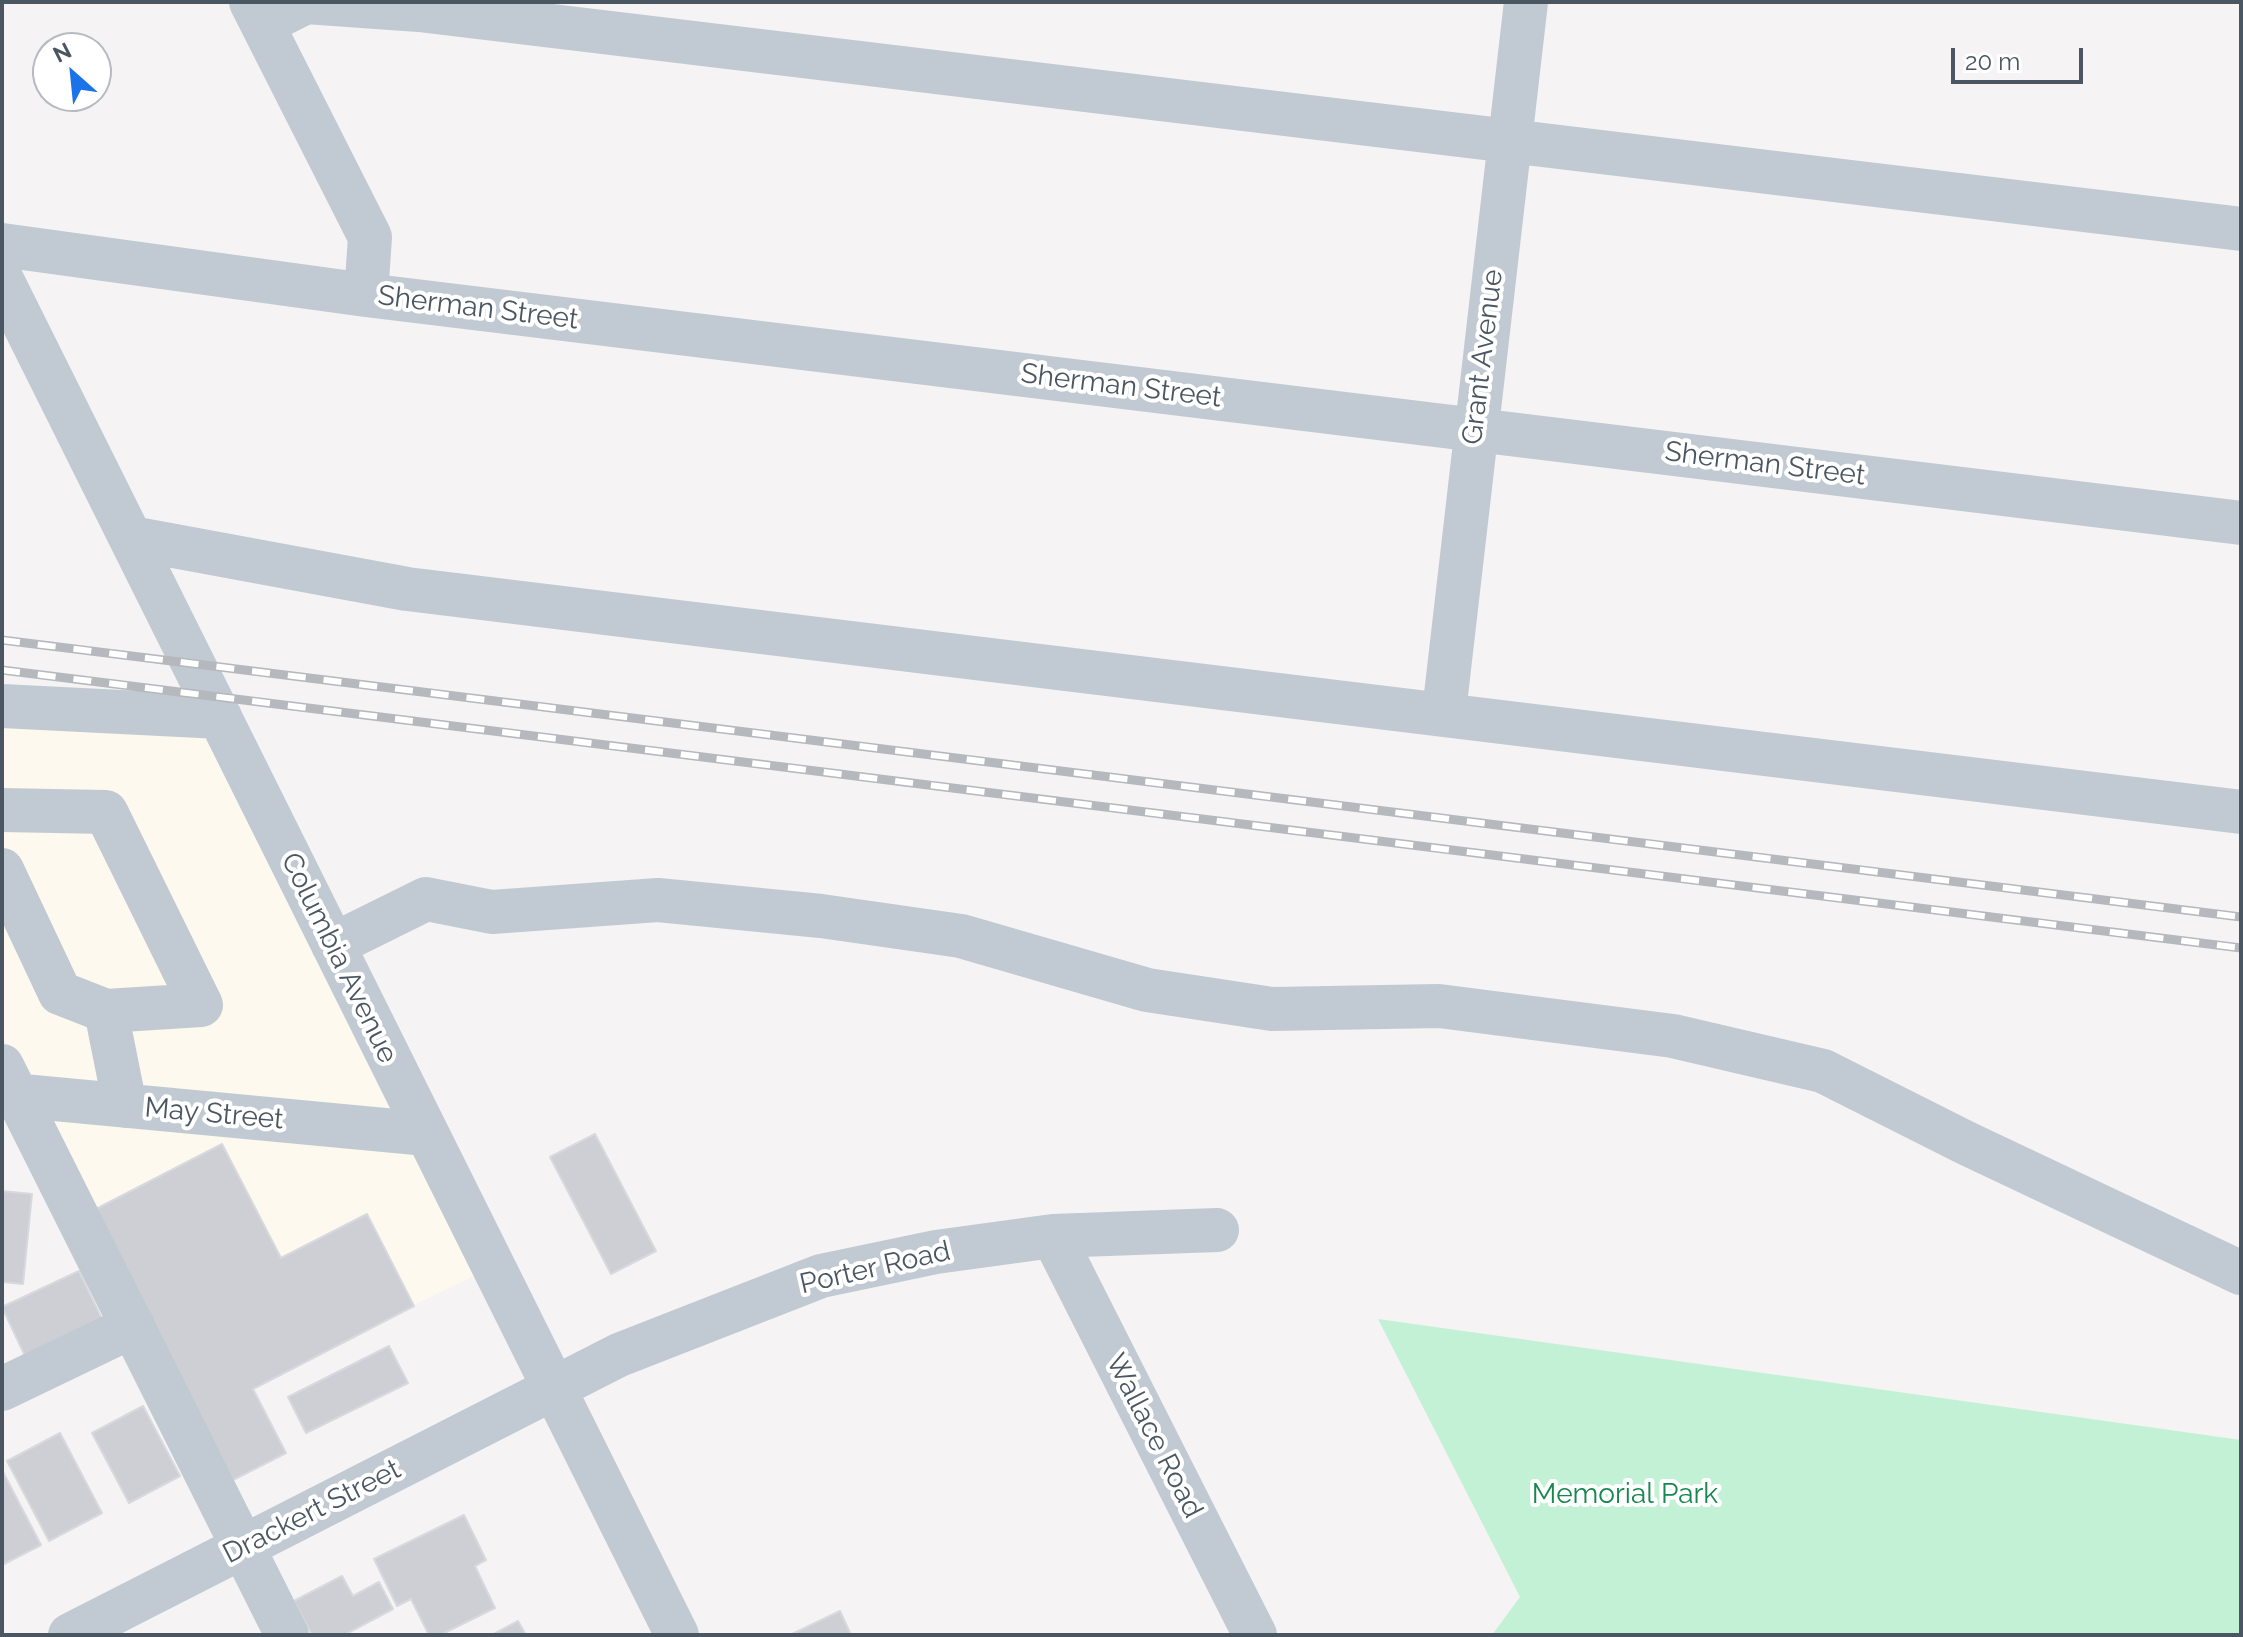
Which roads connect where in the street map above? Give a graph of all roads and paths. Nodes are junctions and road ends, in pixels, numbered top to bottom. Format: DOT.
graph roads {
  1 [pos="1526,2"];
  2 [pos="256,13"];
  3 [pos="1509,140"];
  4 [pos="2241,229"];
  5 [pos="2,245"];
  6 [pos="2,280"];
  7 [pos="366,295"];
  8 [pos="1474,428"];
  9 [pos="2241,523"];
  10 [pos="131,538"];
  11 [pos="2,706"];
  12 [pos="1444,712"];
  13 [pos="220,717"];
  14 [pos="2,810"];
  15 [pos="2241,812"];
  16 [pos="2,870"];
  17 [pos="333,945"];
  18 [pos="106,1011"];
  19 [pos="7,1085"];
  20 [pos="125,1106"];
  21 [pos="427,1134"];
  22 [pos="1217,1230"];
  23 [pos="1053,1236"];
  24 [pos="2241,1273"];
  25 [pos="133,1326"];
  26 [pos="2,1389"];
  27 [pos="554,1389"];
  28 [pos="243,1547"];
  29 [pos="70,1635"];
  30 [pos="287,1635"];
  31 [pos="677,1635"];
  32 [pos="1255,1635"];
  1 -- 3 [label="street, Grant Avenue"];
  2 -- 3 [label="street"];
  2 -- 7 [label="street"];
  3 -- 4 [label="street"];
  3 -- 8 [label="street, Grant Avenue"];
  5 -- 7 [label="street, Sherman Street"];
  6 -- 10 [label="street, Columbia Avenue"];
  7 -- 8 [label="street, Sherman Street"];
  8 -- 9 [label="street, Sherman Street"];
  8 -- 12 [label="street, Grant Avenue"];
  10 -- 12 [label="street"];
  10 -- 13 [label="street, Columbia Avenue"];
  11 -- 13 [label="street"];
  12 -- 15 [label="street"];
  13 -- 17 [label="street, Columbia Avenue"];
  14 -- 18 [label="street"];
  16 -- 18 [label="street"];
  17 -- 21 [label="street, Columbia Avenue"];
  17 -- 24 [label="street"];
  18 -- 20 [label="street"];
  19 -- 20 [label="street, May Street"];
  19 -- 25 [label="street"];
  20 -- 21 [label="street, May Street"];
  21 -- 27 [label="street, Columbia Avenue"];
  22 -- 23 [label="street, Porter Road"];
  23 -- 27 [label="street, Porter Road"];
  23 -- 32 [label="street, Wallace Road"];
  25 -- 26 [label="street"];
  25 -- 28 [label="street"];
  27 -- 28 [label="street, Drackert Street"];
  27 -- 31 [label="street, Columbia Avenue"];
  28 -- 29 [label="street, Drackert Street"];
  28 -- 30 [label="street"];
}
